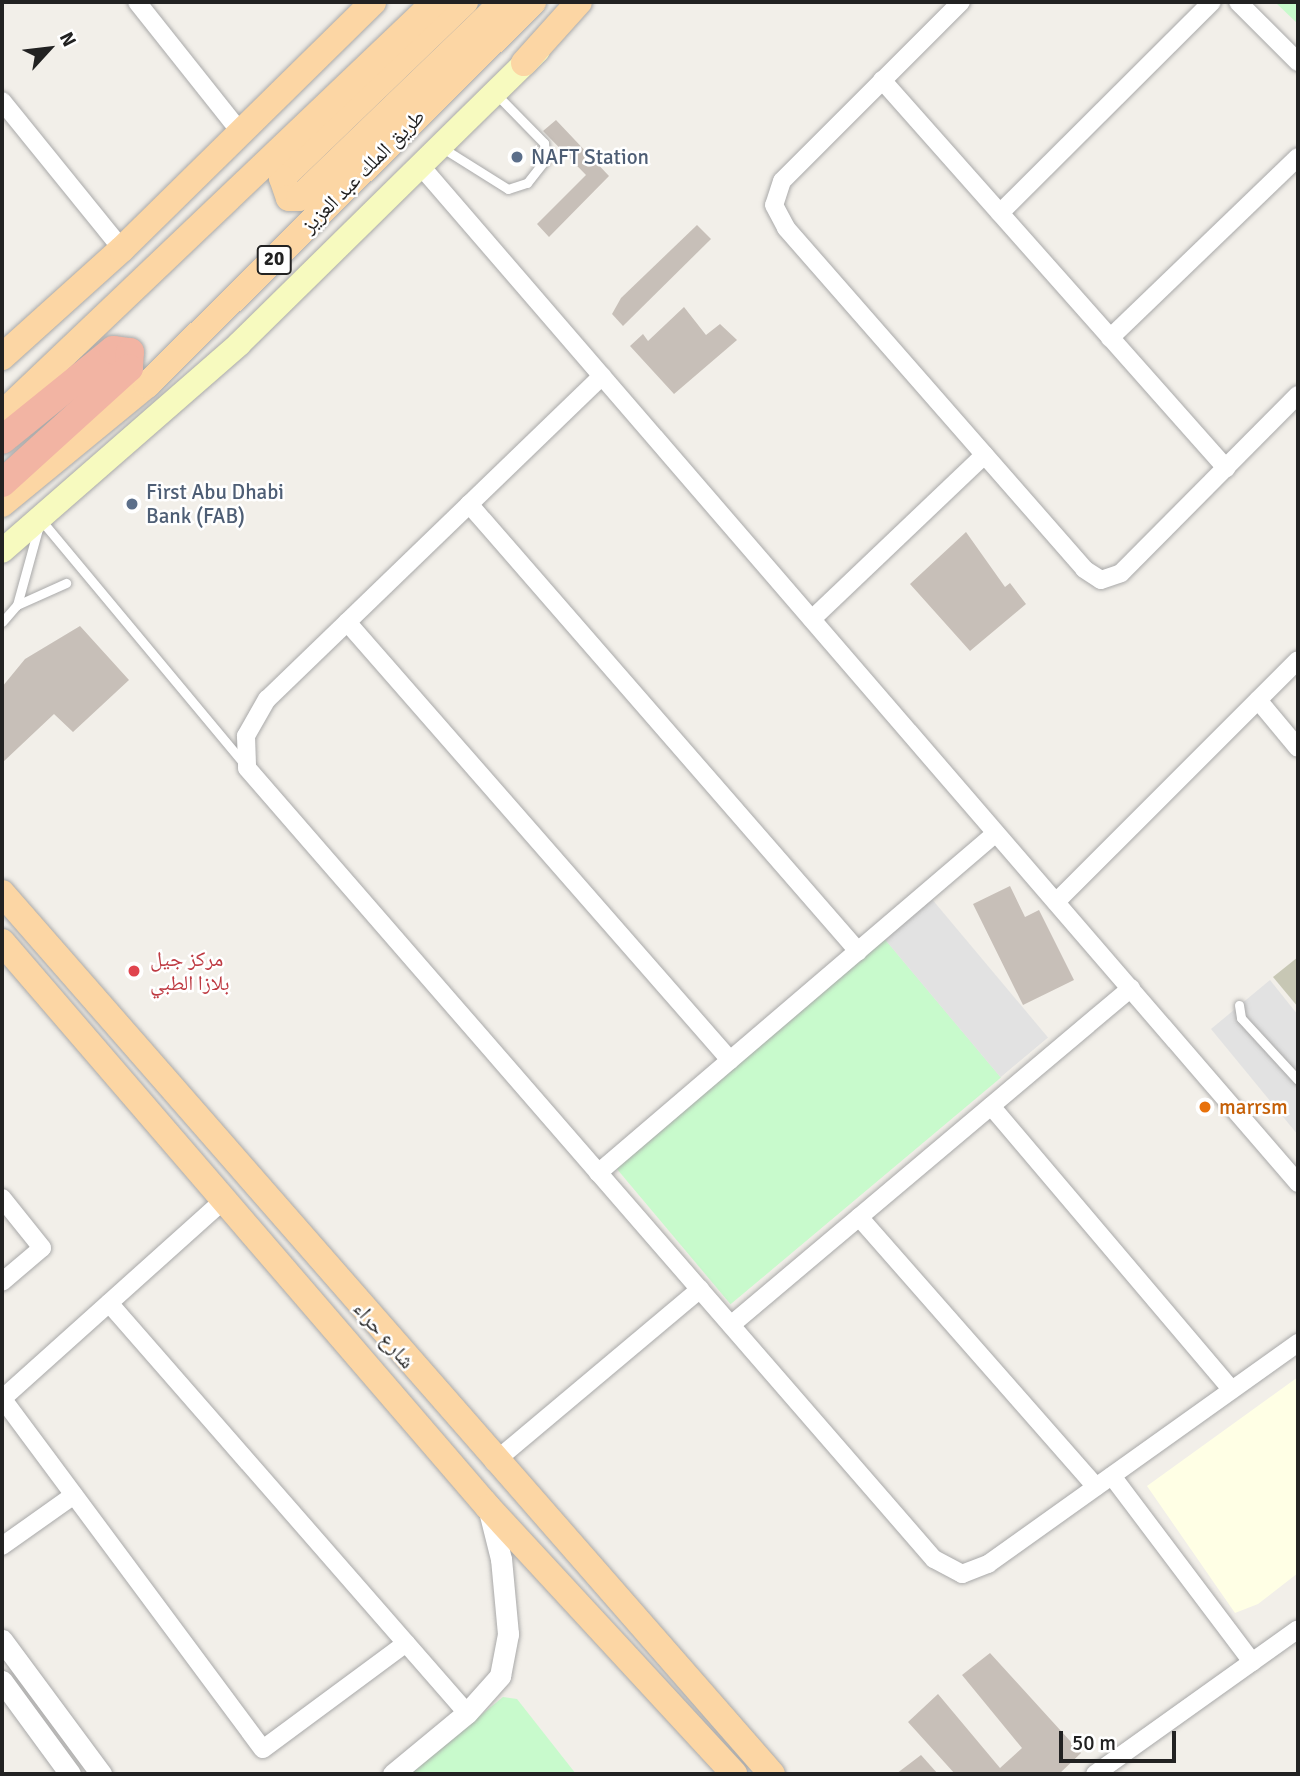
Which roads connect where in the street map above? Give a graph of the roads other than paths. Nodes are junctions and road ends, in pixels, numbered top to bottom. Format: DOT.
graph roads {
  1 [pos="137,2"];
  2 [pos="373,2"];
  3 [pos="435,2"];
  4 [pos="465,2"];
  5 [pos="503,2"];
  6 [pos="533,2"];
  7 [pos="579,2"];
  8 [pos="588,2"];
  9 [pos="961,2"];
  10 [pos="1212,2"];
  11 [pos="1238,2"];
  12 [pos="1298,62"];
  13 [pos="524,64"];
  14 [pos="882,80"];
  15 [pos="494,93"];
  16 [pos="2,101"];
  17 [pos="8,120"];
  18 [pos="242,134"];
  19 [pos="440,146"];
  20 [pos="1298,156"];
  21 [pos="419,164"];
  22 [pos="1000,213"];
  23 [pos="122,250"];
  24 [pos="1110,338"];
  25 [pos="2,358"];
  26 [pos="602,376"];
  27 [pos="1298,395"];
  28 [pos="2,414"];
  29 [pos="2,440"];
  30 [pos="984,455"];
  31 [pos="1226,468"];
  32 [pos="2,483"];
  33 [pos="2,504"];
  34 [pos="469,504"];
  35 [pos="40,520"];
  36 [pos="2,551"];
  37 [pos="66,583"];
  38 [pos="17,606"];
  39 [pos="811,619"];
  40 [pos="2,622"];
  41 [pos="347,622"];
  42 [pos="1298,660"];
  43 [pos="1258,700"];
  44 [pos="1298,748"];
  45 [pos="247,768"];
  46 [pos="996,833"];
  47 [pos="2,893"];
  48 [pos="1056,902"];
  49 [pos="2,942"];
  50 [pos="858,951"];
  51 [pos="1130,988"];
  52 [pos="1239,1004"];
  53 [pos="730,1060"];
  54 [pos="1298,1080"];
  55 [pos="991,1106"];
  56 [pos="598,1172"];
  57 [pos="1298,1183"];
  58 [pos="2,1198"];
  59 [pos="223,1200"];
  60 [pos="859,1217"];
  61 [pos="2,1282"];
  62 [pos="700,1289"];
  63 [pos="109,1303"];
  64 [pos="731,1325"];
  65 [pos="387,1338"];
  66 [pos="1298,1343"];
  67 [pos="363,1362"];
  68 [pos="1233,1390"];
  69 [pos="2,1398"];
  70 [pos="494,1462"];
  71 [pos="1112,1476"];
  72 [pos="1096,1487"];
  73 [pos="74,1495"];
  74 [pos="488,1507"];
  75 [pos="2,1546"];
  76 [pos="1298,1629"];
  77 [pos="2,1640"];
  78 [pos="406,1643"];
  79 [pos="1252,1662"];
  80 [pos="2,1681"];
  81 [pos="467,1713"];
  82 [pos="1105,1772"];
  83 [pos="70,1774"];
  84 [pos="101,1774"];
  85 [pos="393,1774"];
  86 [pos="734,1774"];
  87 [pos="772,1774"];
  1 -- 18 [label="street"];
  2 -- 18 [label="main road"];
  3 -- 28 [label="main road"];
  4 -- 5 [label="main road"];
  6 -- 33 [label="main road, طريق الملك عبد العزيز / 20"];
  7 -- 13 [label="main road"];
  8 -- 13 [label="main road"];
  9 -- 14 [label="street"];
  10 -- 22 [label="street"];
  11 -- 12 [label="street"];
  13 -- 15 [label="main road"];
  14 -- 22 [label="street"];
  14 -- 30 [label="street"];
  15 -- 19 [label="main road"];
  15 -- 19 [label="lane"];
  16 -- 17 [label="street"];
  17 -- 23 [label="street"];
  18 -- 23 [label="main road"];
  19 -- 21 [label="main road"];
  20 -- 24 [label="street"];
  21 -- 26 [label="street"];
  21 -- 35 [label="main road"];
  22 -- 24 [label="street"];
  23 -- 25 [label="main road"];
  24 -- 31 [label="street"];
  26 -- 34 [label="street"];
  26 -- 39 [label="street"];
  27 -- 31 [label="street"];
  29 -- 32 [label="highway"];
  30 -- 31 [label="street"];
  30 -- 39 [label="street"];
  34 -- 41 [label="street"];
  34 -- 50 [label="street"];
  35 -- 36 [label="main road"];
  35 -- 38 [label="lane"];
  35 -- 45 [label="lane"];
  37 -- 38 [label="lane"];
  38 -- 40 [label="lane"];
  39 -- 46 [label="street"];
  41 -- 45 [label="street"];
  41 -- 53 [label="street"];
  42 -- 43 [label="street"];
  43 -- 44 [label="street"];
  43 -- 48 [label="street"];
  45 -- 56 [label="street"];
  46 -- 48 [label="street"];
  46 -- 50 [label="street"];
  47 -- 65 [label="main road, شارع حراء"];
  48 -- 51 [label="street"];
  49 -- 59 [label="main road, شارع حراء"];
  50 -- 53 [label="street"];
  51 -- 55 [label="street"];
  51 -- 57 [label="street"];
  52 -- 54 [label="lane"];
  53 -- 56 [label="street"];
  55 -- 60 [label="street"];
  55 -- 68 [label="street"];
  56 -- 62 [label="street"];
  58 -- 61 [label="street"];
  59 -- 63 [label="street"];
  59 -- 67 [label="main road, شارع حراء"];
  60 -- 64 [label="street"];
  60 -- 72 [label="street"];
  62 -- 64 [label="street"];
  62 -- 70 [label="street"];
  63 -- 69 [label="street"];
  63 -- 78 [label="street"];
  64 -- 72 [label="street"];
  65 -- 67 [label="main road"];
  65 -- 70 [label="main road, شارع حراء"];
  66 -- 68 [label="street"];
  67 -- 74 [label="main road, شارع حراء"];
  68 -- 71 [label="street"];
  69 -- 73 [label="street"];
  70 -- 87 [label="main road, شارع حراء"];
  71 -- 72 [label="street"];
  71 -- 79 [label="street"];
  73 -- 75 [label="street"];
  73 -- 78 [label="street"];
  74 -- 81 [label="street"];
  74 -- 86 [label="main road, شارع حراء"];
  76 -- 79 [label="street"];
  77 -- 84 [label="street"];
  78 -- 81 [label="street"];
  79 -- 82 [label="street"];
  80 -- 83 [label="street"];
  81 -- 85 [label="street"];
}
